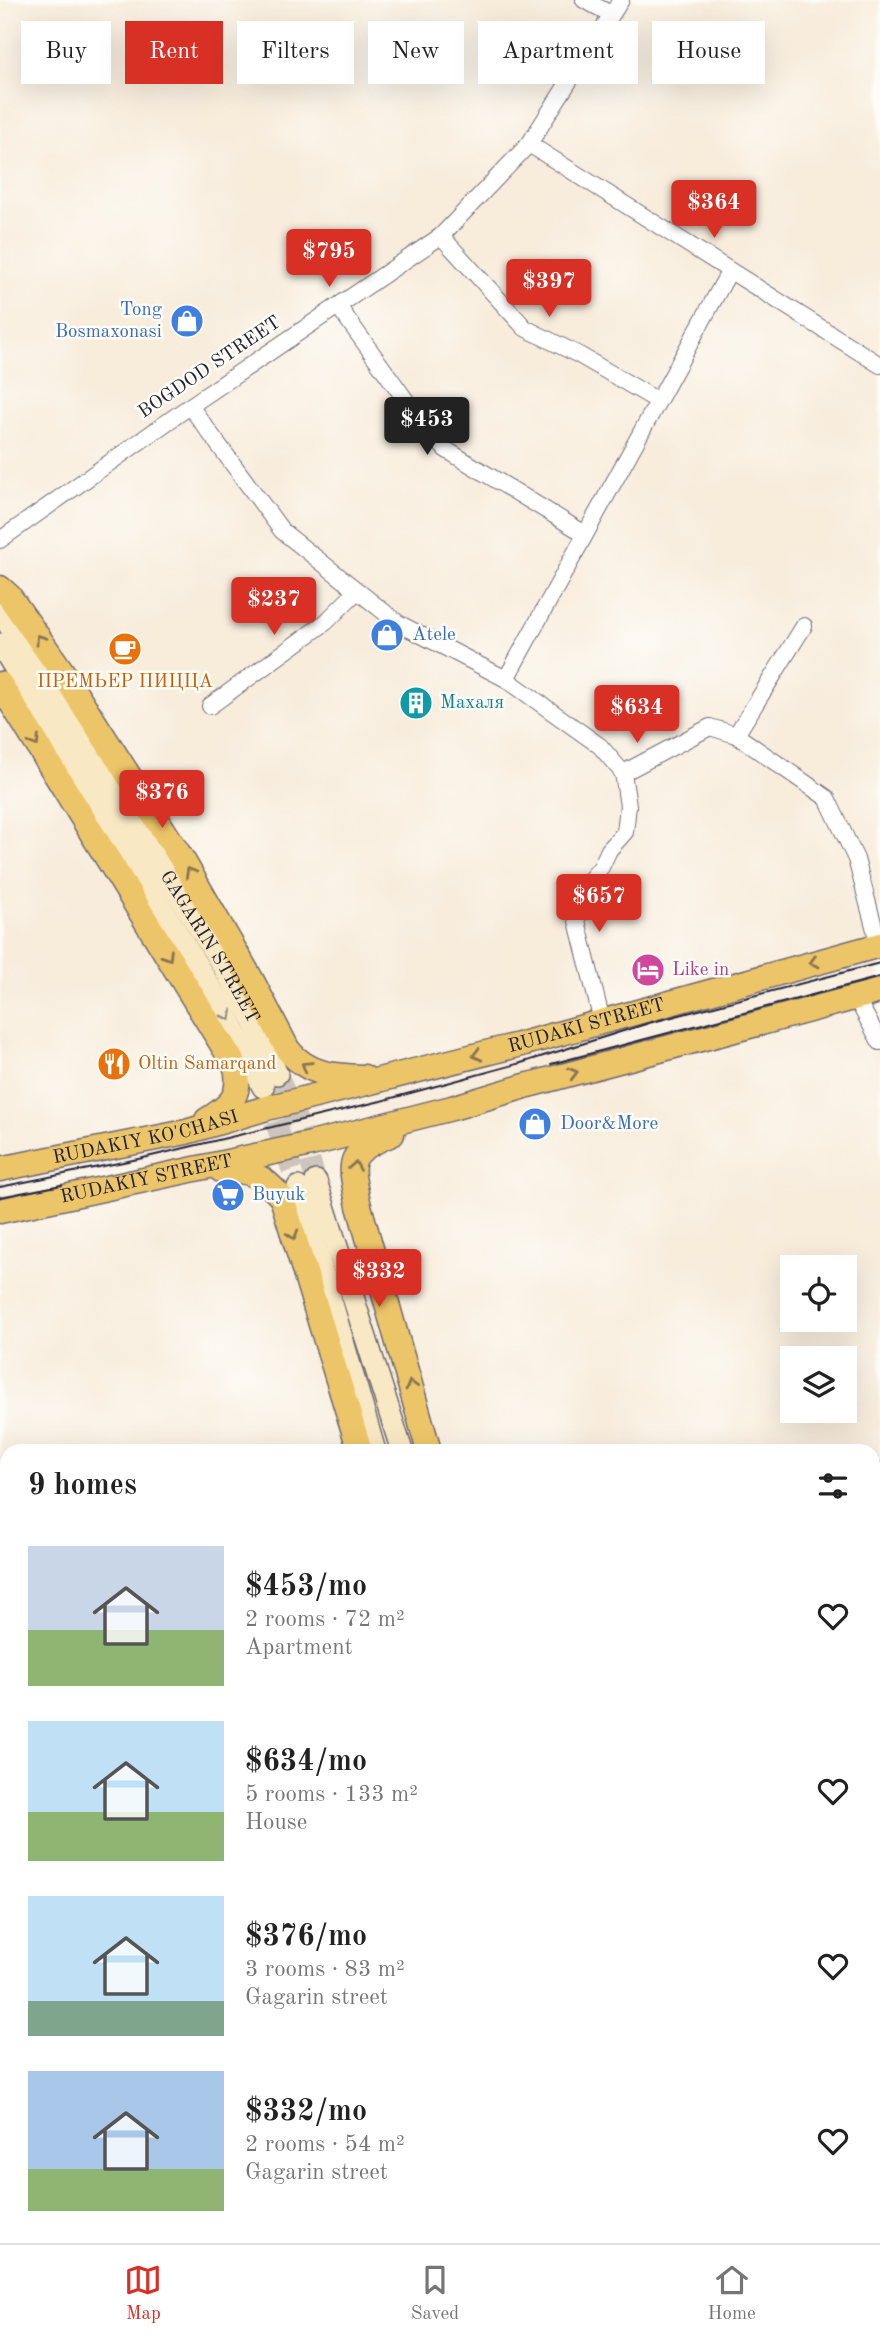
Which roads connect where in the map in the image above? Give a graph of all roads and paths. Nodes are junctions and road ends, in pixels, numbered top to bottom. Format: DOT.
graph roads {
  1 [pos="584,0"];
  2 [pos="621,0"];
  3 [pos="611,14"];
  4 [pos="529,144"];
  5 [pos="441,236"];
  6 [pos="729,272"];
  7 [pos="338,306"];
  8 [pos="880,365"];
  9 [pos="658,401"];
  10 [pos="190,406"];
  11 [pos="585,534"];
  12 [pos="0,540"];
  13 [pos="0,588"];
  14 [pos="358,591"];
  15 [pos="0,611"];
  16 [pos="804,626"];
  17 [pos="0,644"];
  18 [pos="506,678"];
  19 [pos="0,684"];
  20 [pos="210,706"];
  21 [pos="736,735"];
  22 [pos="623,772"];
  23 [pos="880,945"];
  24 [pos="880,990"];
  25 [pos="855,996"];
  26 [pos="602,1021"];
  27 [pos="880,1042"];
  28 [pos="519,1045"];
  29 [pos="396,1077"];
  30 [pos="525,1086"];
  31 [pos="446,1109"];
  32 [pos="186,1132"];
  33 [pos="0,1169"];
  34 [pos="189,1170"];
  35 [pos="0,1211"];
  36 [pos="358,1444"];
  37 [pos="373,1444"];
  38 [pos="400,1444"];
  39 [pos="427,1444"];
  1 -- 3 [label="street"];
  2 -- 3 [label="street, BOGDOD STREET"];
  3 -- 4 [label="street, BOGDOD STREET"];
  4 -- 5 [label="street, BOGDOD STREET"];
  4 -- 6 [label="street"];
  5 -- 7 [label="street, BOGDOD STREET"];
  5 -- 9 [label="street"];
  6 -- 8 [label="street"];
  6 -- 9 [label="street"];
  7 -- 10 [label="street, BOGDOD STREET"];
  7 -- 11 [label="street"];
  9 -- 11 [label="street"];
  10 -- 12 [label="street, BOGDOD STREET"];
  10 -- 14 [label="street"];
  11 -- 18 [label="street"];
  29 -- 13 [label="main road, one-way"];
  14 -- 18 [label="street"];
  14 -- 20 [label="street"];
  17 -- 15 [label="main road, GAGARIN STREET, one-way"];
  16 -- 21 [label="street"];
  18 -- 22 [label="street"];
  19 -- 32 [label="main road, one-way"];
  21 -- 22 [label="street"];
  21 -- 23 [label="street"];
  22 -- 26 [label="street"];
  23 -- 26 [label="main road, RUDAKI STREET, one-way"];
  24 -- 25 [label="main road"];
  25 -- 27 [label="street"];
  30 -- 25 [label="main road, one-way"];
  26 -- 28 [label="main road, RUDAKI STREET"];
  28 -- 29 [label="main road, RUDAKI STREET, one-way"];
  28 -- 30 [label="main road"];
  29 -- 32 [label="main road, RUDAKIY KO'CHASI"];
  30 -- 31 [label="main road"];
  31 -- 34 [label="main road"];
  39 -- 31 [label="main road, one-way"];
  32 -- 33 [label="main road, RUDAKIY KO'CHASI"];
  34 -- 35 [label="main road, RUDAKIY STREET"];
  34 -- 36 [label="main road, one-way"];
  37 -- 38 [label="main road"];
}
